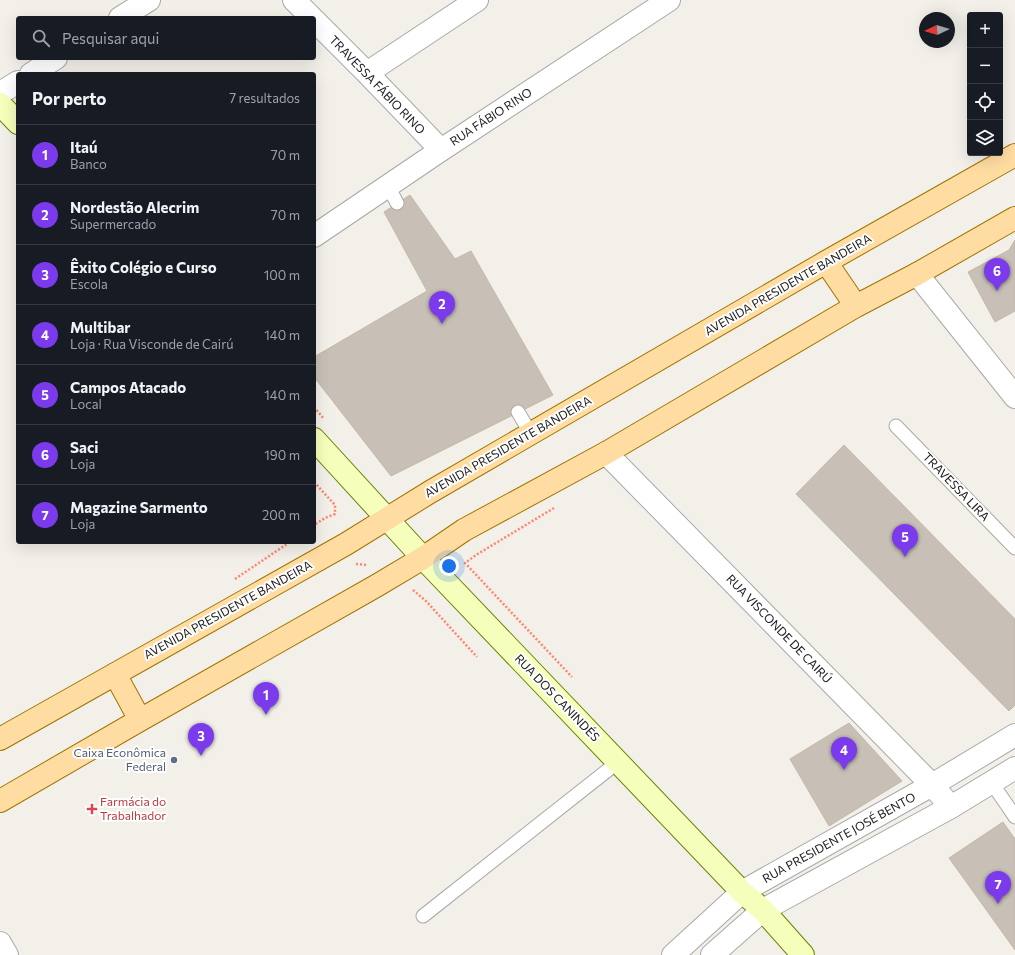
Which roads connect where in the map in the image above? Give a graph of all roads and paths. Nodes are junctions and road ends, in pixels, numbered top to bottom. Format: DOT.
graph roads {
  1 [pos="149,0"];
  2 [pos="294,0"];
  3 [pos="477,0"];
  4 [pos="669,0"];
  5 [pos="123,16"];
  6 [pos="310,16"];
  7 [pos="316,22"];
  8 [pos="53,60"];
  9 [pos="34,72"];
  10 [pos="366,73"];
  11 [pos="16,83"];
  12 [pos="0,93"];
  13 [pos="0,104"];
  14 [pos="16,121"];
  15 [pos="440,150"];
  16 [pos="1015,155"];
  17 [pos="1015,218"];
  18 [pos="316,235"];
  19 [pos="826,262"];
  20 [pos="917,274"];
  21 [pos="856,306"];
  22 [pos="1015,398"];
  23 [pos="518,412"];
  24 [pos="316,415"];
  25 [pos="896,426"];
  26 [pos="321,432"];
  27 [pos="531,434"];
  28 [pos="606,453"];
  29 [pos="316,484"];
  30 [pos="556,508"];
  31 [pos="387,519"];
  32 [pos="316,524"];
  33 [pos="287,544"];
  34 [pos="1015,548"];
  35 [pos="423,558"];
  36 [pos="232,581"];
  37 [pos="407,593"];
  38 [pos="477,657"];
  39 [pos="115,674"];
  40 [pos="572,678"];
  41 [pos="140,720"];
  42 [pos="1015,735"];
  43 [pos="0,739"];
  44 [pos="972,761"];
  45 [pos="618,762"];
  46 [pos="1015,768"];
  47 [pos="991,782"];
  48 [pos="932,785"];
  49 [pos="0,801"];
  50 [pos="951,807"];
  51 [pos="1015,817"];
  52 [pos="742,892"];
  53 [pos="763,910"];
  54 [pos="423,916"];
  55 [pos="0,943"];
  56 [pos="7,955"];
  57 [pos="673,955"];
  58 [pos="712,955"];
  59 [pos="804,955"];
  1 -- 5 [label="street"];
  2 -- 6 [label="street"];
  3 -- 10 [label="street"];
  4 -- 15 [label="street, RUA FÁBIO RINO"];
  7 -- 10 [label="street, TRAVESSA FÁBIO RINO"];
  8 -- 9 [label="street"];
  10 -- 15 [label="street, TRAVESSA FÁBIO RINO"];
  11 -- 12 [label="street"];
  13 -- 14 [label="main road"];
  15 -- 18 [label="street, RUA FÁBIO RINO"];
  16 -- 19 [label="main road, AVENIDA PRESIDENTE BANDEIRA"];
  17 -- 20 [label="main road"];
  19 -- 21 [label="main road"];
  19 -- 27 [label="main road, AVENIDA PRESIDENTE BANDEIRA"];
  20 -- 21 [label="main road"];
  20 -- 22 [label="street"];
  21 -- 28 [label="main road"];
  23 -- 27 [label="lane"];
  24 -- 26 [label="path"];
  25 -- 34 [label="lane, TRAVESSA LIRA"];
  26 -- 31 [label="main road, RUA DOS CANINDÉS"];
  27 -- 31 [label="main road, AVENIDA PRESIDENTE BANDEIRA"];
  28 -- 35 [label="main road"];
  28 -- 48 [label="street, RUA VISCONDE DE CAIRÚ"];
  29 -- 32 [label="path"];
  30 -- 40 [label="path"];
  31 -- 35 [label="main road, RUA DOS CANINDÉS"];
  31 -- 39 [label="main road, AVENIDA PRESIDENTE BANDEIRA"];
  33 -- 36 [label="path"];
  35 -- 41 [label="main road"];
  35 -- 45 [label="main road, RUA DOS CANINDÉS"];
  37 -- 38 [label="path"];
  39 -- 41 [label="main road"];
  39 -- 43 [label="main road, AVENIDA PRESIDENTE BANDEIRA"];
  41 -- 49 [label="main road"];
  42 -- 44 [label="street, RUA PRESIDENTE JOSÉ BENTO"];
  44 -- 47 [label="street"];
  44 -- 48 [label="street, RUA PRESIDENTE JOSÉ BENTO"];
  45 -- 52 [label="main road, RUA DOS CANINDÉS"];
  45 -- 54 [label="lane"];
  46 -- 47 [label="street"];
  47 -- 50 [label="street"];
  47 -- 51 [label="lane"];
  48 -- 50 [label="street, RUA VISCONDE DE CAIRÚ"];
  48 -- 52 [label="street, RUA PRESIDENTE JOSÉ BENTO"];
  50 -- 53 [label="street"];
  52 -- 53 [label="main road, RUA DOS CANINDÉS"];
  52 -- 57 [label="street, RUA PRESIDENTE JOSÉ BENTO"];
  53 -- 58 [label="street"];
  53 -- 59 [label="main road, RUA DOS CANINDÉS"];
  55 -- 56 [label="street"];
}
